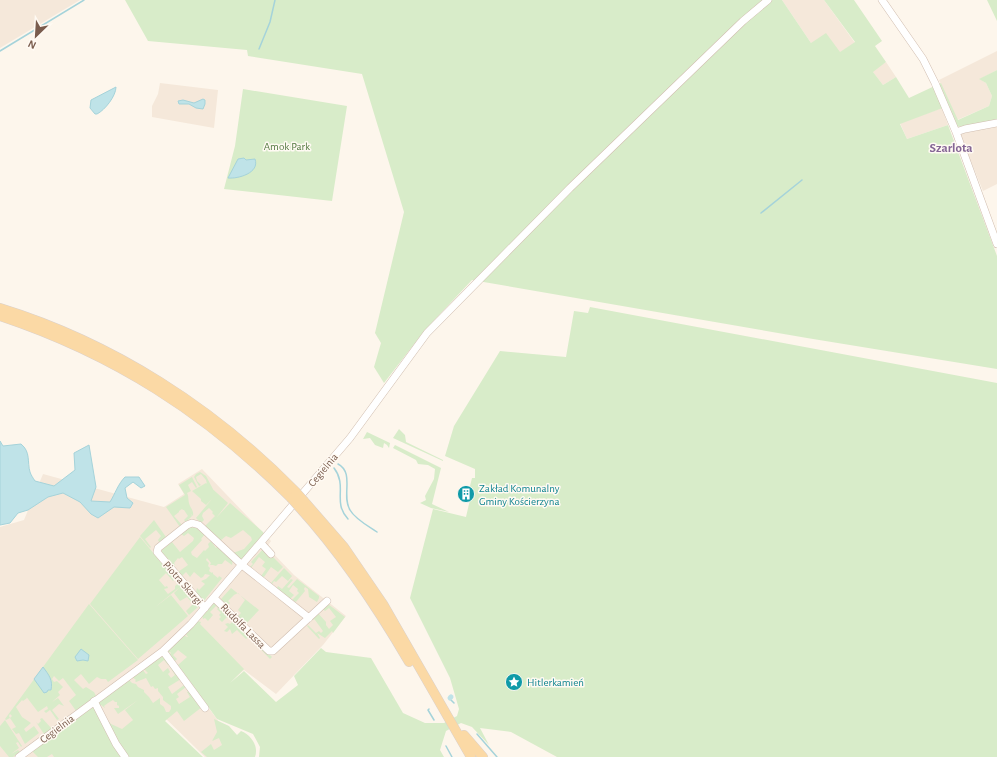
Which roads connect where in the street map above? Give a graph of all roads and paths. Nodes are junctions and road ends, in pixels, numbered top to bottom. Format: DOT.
graph roads {
  1 [pos="768,0"];
  2 [pos="882,0"];
  3 [pos="997,124"];
  4 [pos="956,132"];
  5 [pos="997,244"];
  6 [pos="0,308"];
  7 [pos="0,316"];
  8 [pos="293,495"];
  9 [pos="302,504"];
  10 [pos="261,543"];
  11 [pos="271,554"];
  12 [pos="242,565"];
  13 [pos="214,598"];
  14 [pos="327,601"];
  15 [pos="205,608"];
  16 [pos="308,618"];
  17 [pos="163,651"];
  18 [pos="94,701"];
  19 [pos="205,708"];
  20 [pos="445,711"];
  21 [pos="19,757"];
  22 [pos="126,757"];
  23 [pos="466,757"];
  24 [pos="471,757"];
  25 [pos="483,757"];
  1 -- 10 [label="street, Cegielnia"];
  2 -- 4 [label="street"];
  3 -- 4 [label="street"];
  4 -- 5 [label="street"];
  6 -- 8 [label="main road"];
  7 -- 8 [label="main road"];
  8 -- 9 [label="main road, bridge"];
  9 -- 20 [label="main road"];
  9 -- 23 [label="main road"];
  10 -- 11 [label="street"];
  10 -- 12 [label="street, Cegielnia"];
  12 -- 13 [label="street, Cegielnia"];
  12 -- 15 [label="street, Piotra Skargi"];
  12 -- 16 [label="street"];
  13 -- 15 [label="street, Cegielnia"];
  13 -- 16 [label="street, Rudolfa Lassa"];
  14 -- 16 [label="street, Rudolfa Lassa"];
  15 -- 17 [label="street, Cegielnia"];
  17 -- 18 [label="street, Cegielnia"];
  17 -- 19 [label="street"];
  18 -- 21 [label="street, Cegielnia"];
  18 -- 22 [label="street"];
  20 -- 24 [label="main road"];
  20 -- 25 [label="main road"];
}
